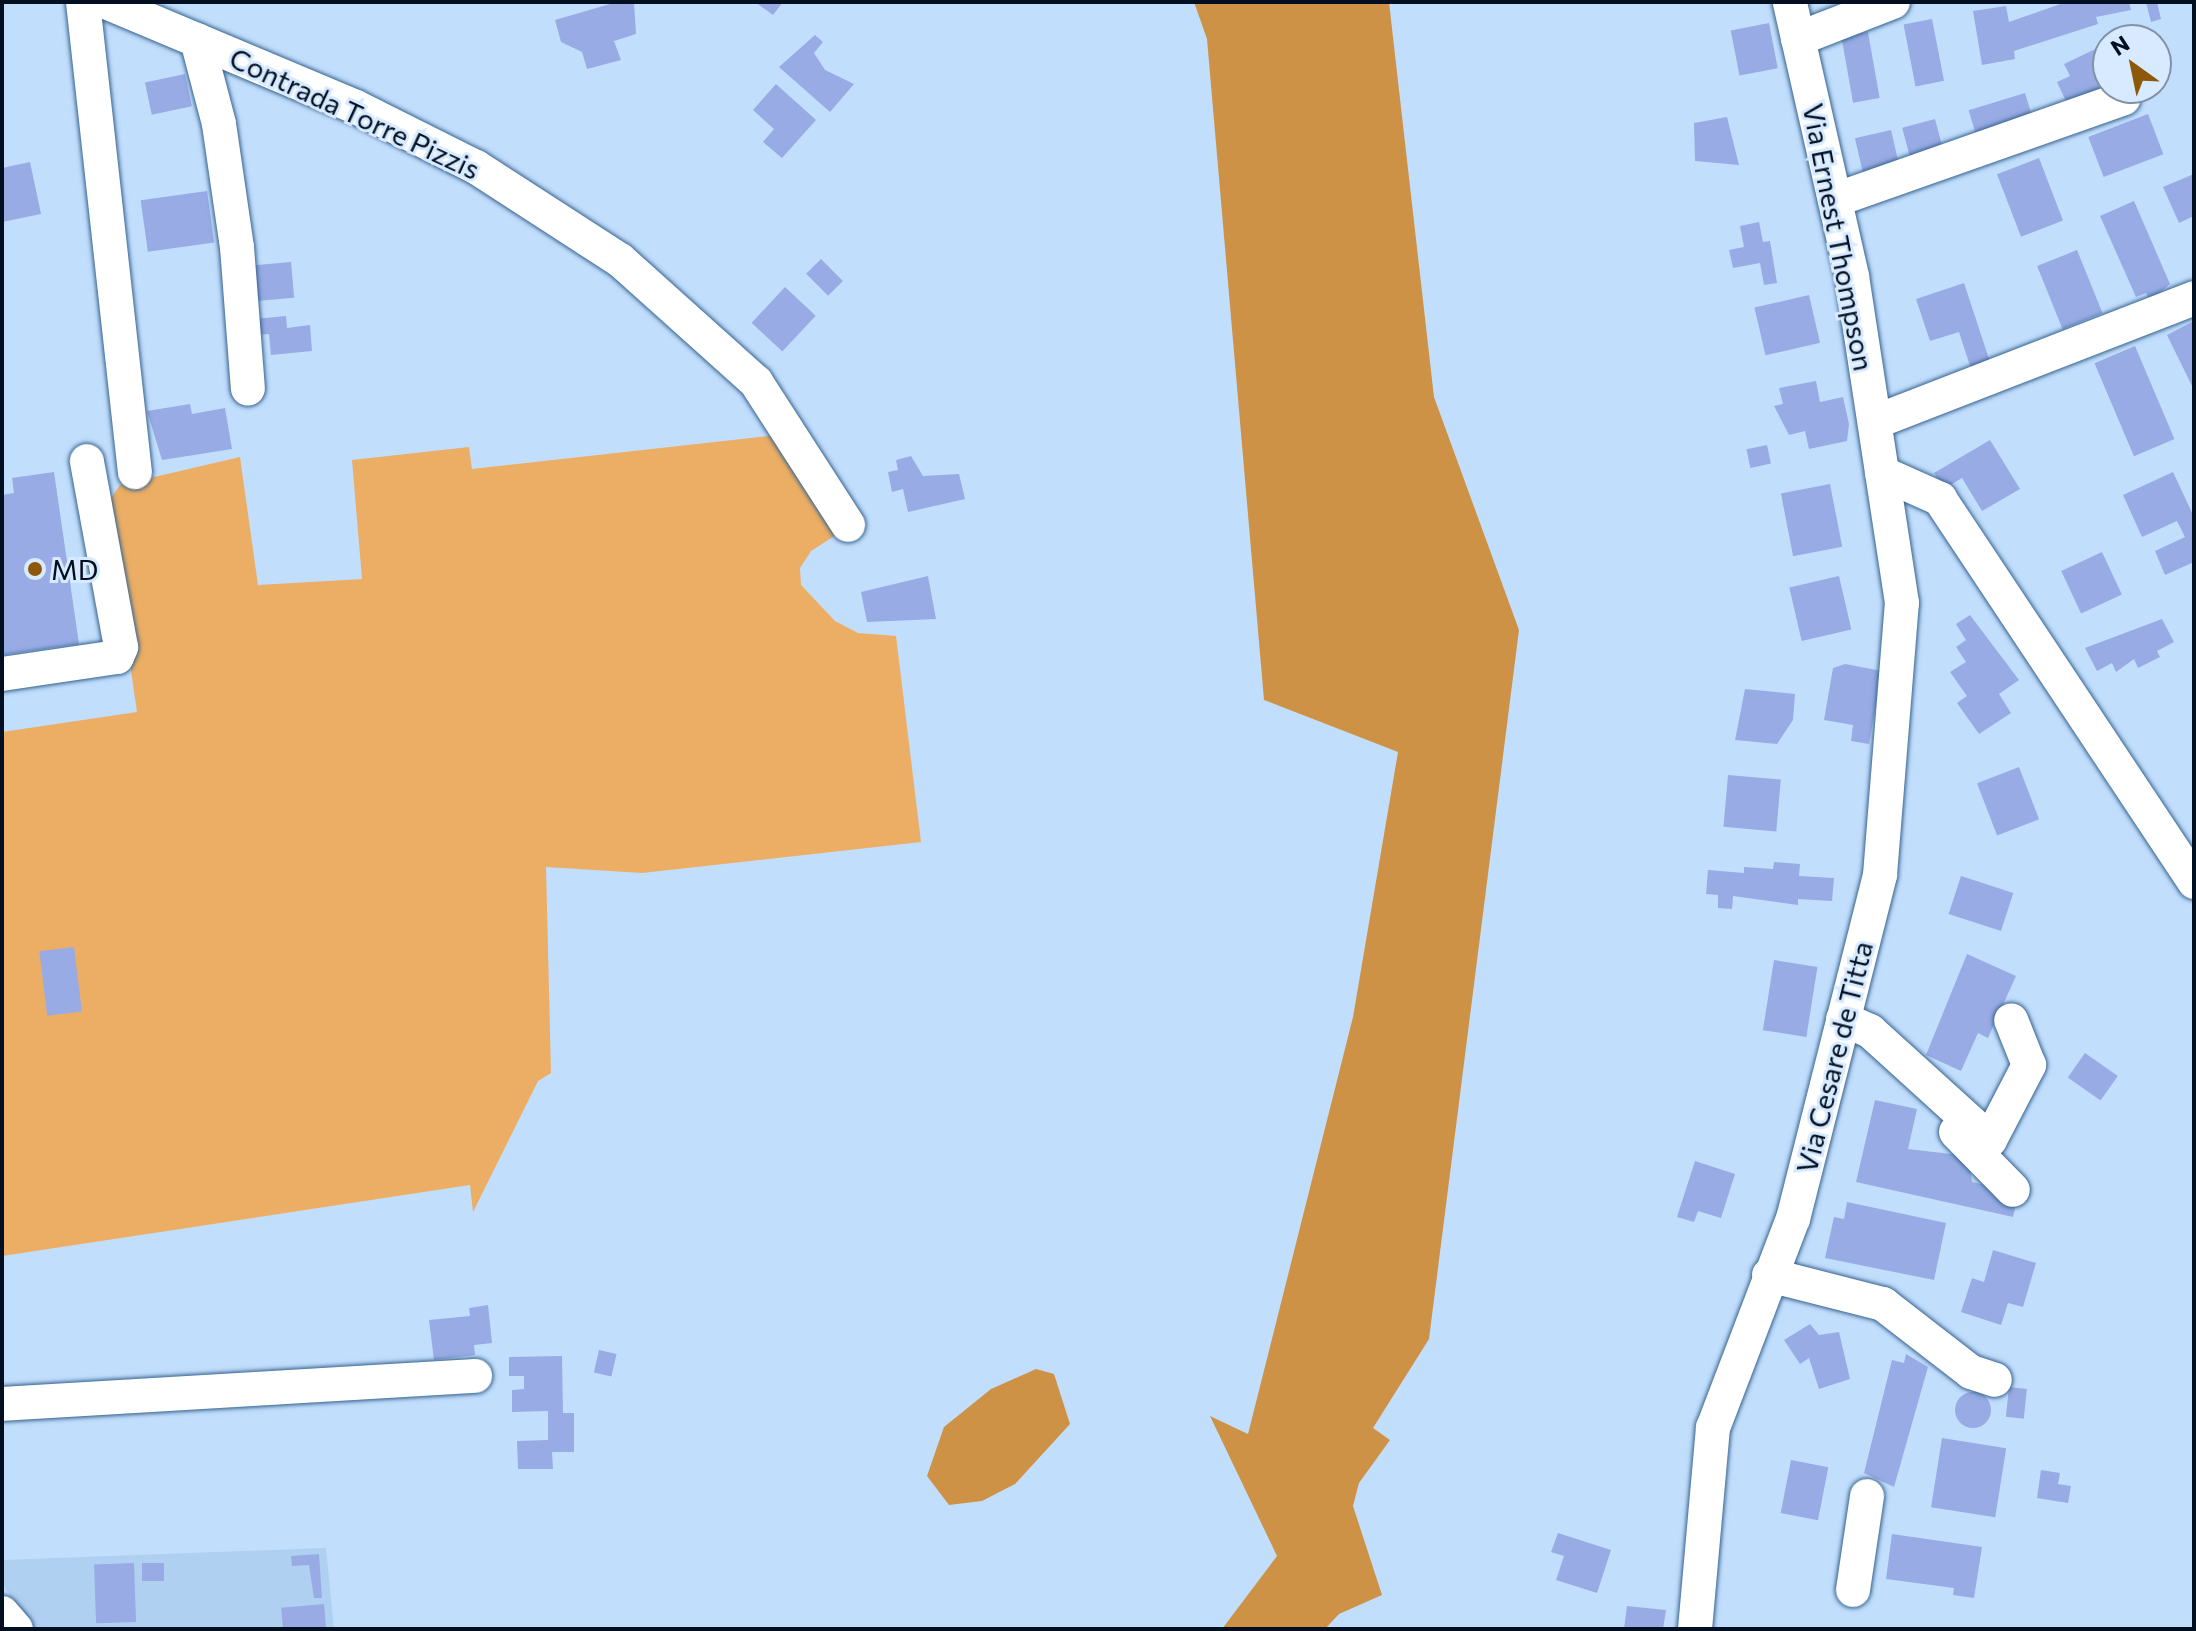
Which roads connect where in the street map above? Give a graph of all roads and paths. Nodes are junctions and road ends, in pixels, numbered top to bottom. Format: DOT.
graph roads {
  1 [pos="83,2"];
  2 [pos="106,2"];
  3 [pos="1790,2"];
  4 [pos="1893,2"];
  5 [pos="1798,39"];
  6 [pos="197,40"];
  7 [pos="2107,104"];
  8 [pos="1835,200"];
  9 [pos="2194,298"];
  10 [pos="248,389"];
  11 [pos="1875,422"];
  12 [pos="87,461"];
  13 [pos="135,472"];
  14 [pos="1882,473"];
  15 [pos="848,525"];
  16 [pos="2,674"];
  17 [pos="2194,882"];
  18 [pos="2011,1020"];
  19 [pos="1841,1028"];
  20 [pos="2013,1190"];
  21 [pos="1769,1275"];
  22 [pos="475,1376"];
  23 [pos="1995,1380"];
  24 [pos="2,1404"];
  25 [pos="1867,1496"];
  26 [pos="1853,1590"];
  27 [pos="2,1613"];
  28 [pos="16,1629"];
  29 [pos="1695,1629"];
  1 -- 13 [label="street"];
  2 -- 6 [label="street, Contrada Torre Pizzis"];
  3 -- 5 [label="street, Via Ernest Thompson"];
  4 -- 5 [label="street"];
  5 -- 8 [label="street, Via Ernest Thompson"];
  6 -- 10 [label="street"];
  6 -- 15 [label="street, Contrada Torre Pizzis"];
  7 -- 8 [label="street"];
  8 -- 11 [label="street, Via Ernest Thompson"];
  9 -- 11 [label="street"];
  11 -- 14 [label="street, Via Ernest Thompson"];
  12 -- 16 [label="street"];
  14 -- 17 [label="street"];
  14 -- 19 [label="street, Via Cesare de Titta"];
  18 -- 19 [label="street"];
  19 -- 20 [label="street"];
  19 -- 21 [label="street, Via Cesare de Titta"];
  21 -- 23 [label="street"];
  21 -- 29 [label="street, Via Cesare de Titta"];
  22 -- 24 [label="street"];
  25 -- 26 [label="street"];
  27 -- 28 [label="street"];
}
